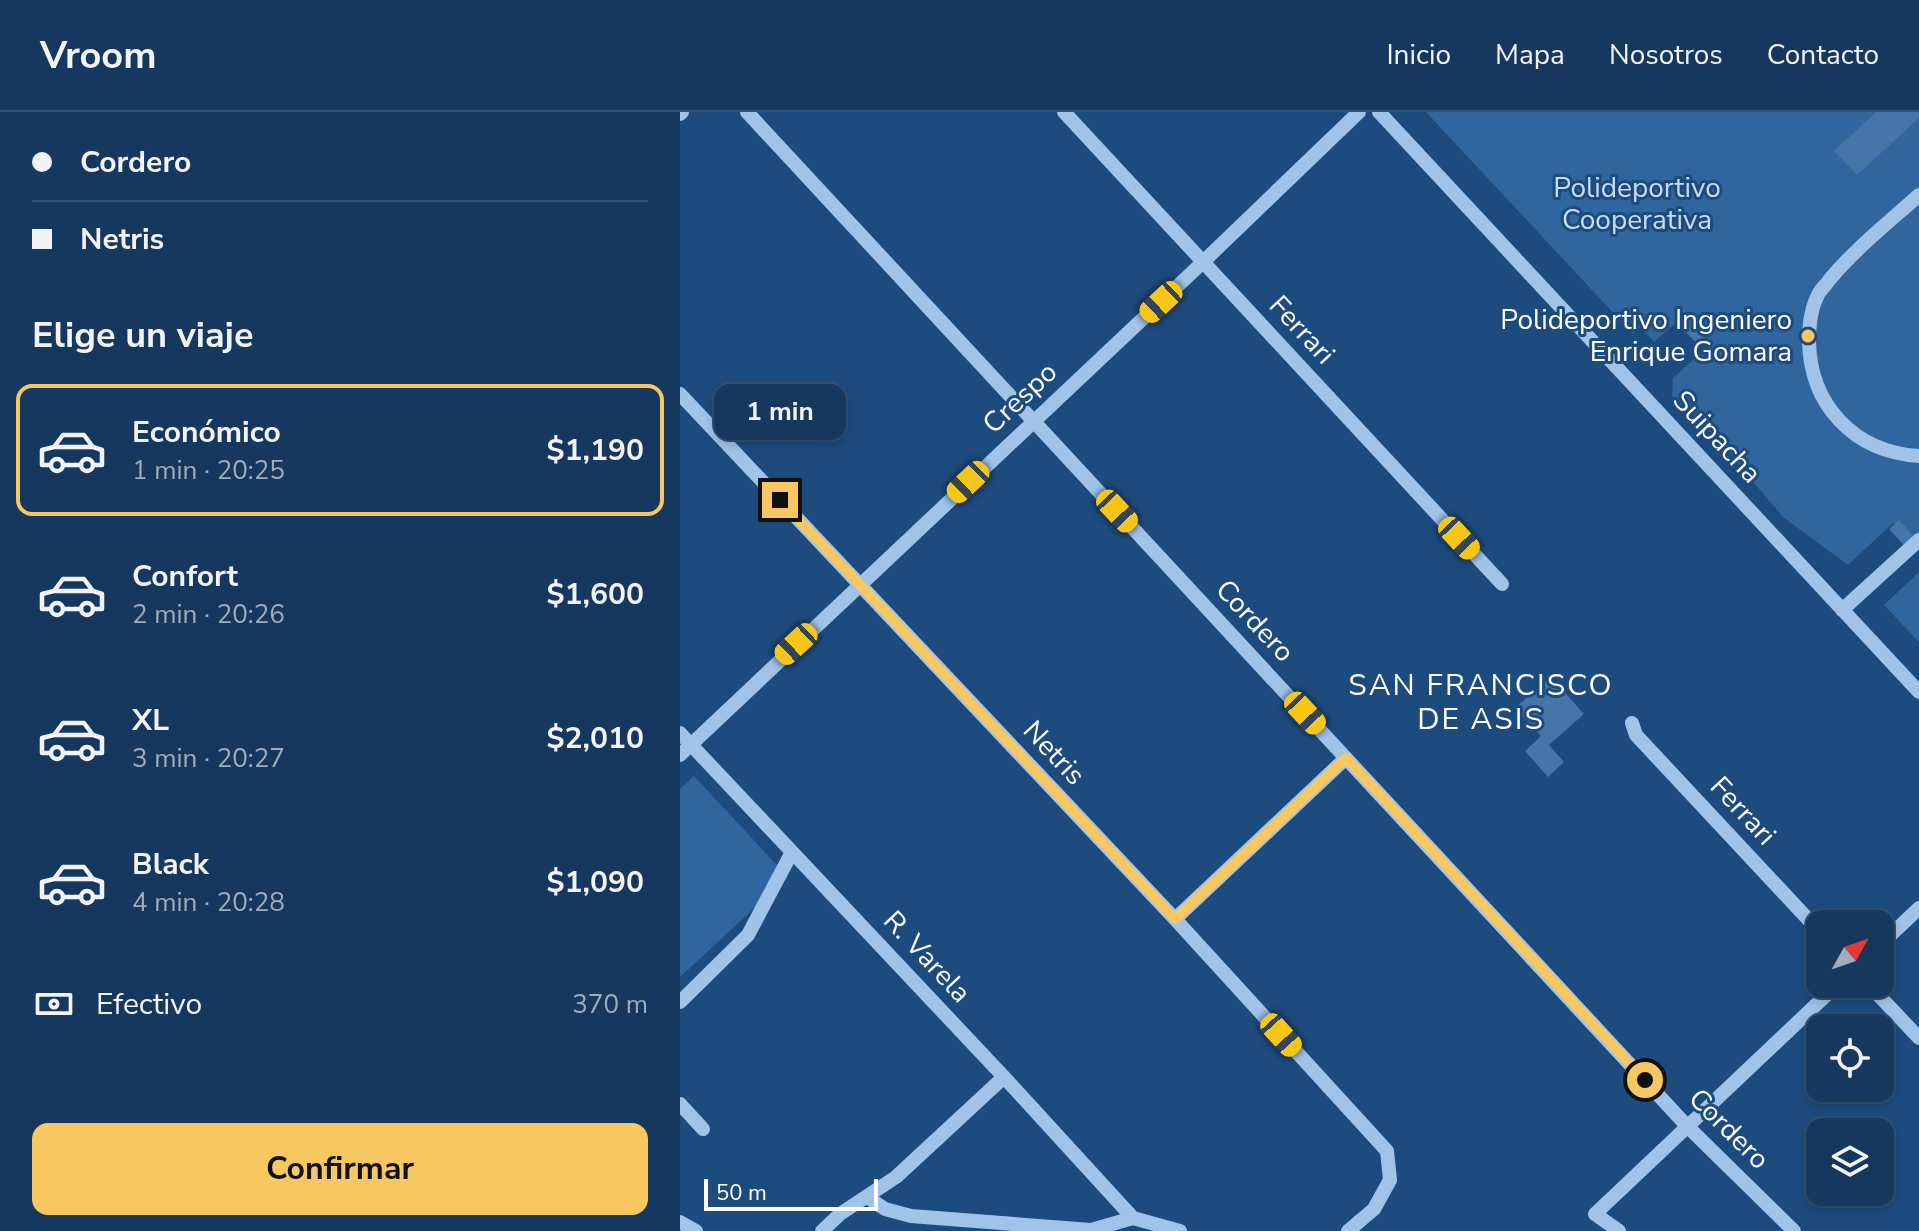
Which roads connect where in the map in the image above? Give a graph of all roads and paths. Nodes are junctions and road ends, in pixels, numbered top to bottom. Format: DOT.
graph roads {
  1 [pos="747,112"];
  2 [pos="1064,112"];
  3 [pos="1359,112"];
  4 [pos="1379,112"];
  5 [pos="1919,195"];
  6 [pos="1203,262"];
  7 [pos="680,394"];
  8 [pos="1033,421"];
  9 [pos="1919,456"];
  10 [pos="1919,540"];
  11 [pos="860,584"];
  12 [pos="1502,584"];
  13 [pos="1842,610"];
  14 [pos="1919,692"];
  15 [pos="1632,723"];
  16 [pos="680,733"];
  17 [pos="685,750"];
  18 [pos="1346,758"];
  19 [pos="792,852"];
  20 [pos="1919,908"];
  21 [pos="1806,917"];
  22 [pos="1175,919"];
  23 [pos="1894,932"];
  24 [pos="1823,998"];
  25 [pos="1881,998"];
  26 [pos="680,1002"];
  27 [pos="1919,1038"];
  28 [pos="1004,1077"];
  29 [pos="680,1104"];
  30 [pos="1687,1126"];
  31 [pos="703,1129"];
  32 [pos="867,1197"];
  33 [pos="1133,1218"];
  34 [pos="680,1222"];
  35 [pos="696,1231"];
  36 [pos="822,1231"];
  37 [pos="1180,1231"];
  38 [pos="1348,1231"];
  39 [pos="1619,1231"];
  40 [pos="1794,1231"];
  1 -- 8 [label="street, Cordero"];
  2 -- 6 [label="street, Ferrari"];
  3 -- 6 [label="street, Crespo"];
  4 -- 13 [label="street, Suipacha"];
  5 -- 9 [label="street"];
  6 -- 8 [label="street, Crespo"];
  6 -- 12 [label="street, Ferrari"];
  7 -- 11 [label="street, Netris"];
  8 -- 11 [label="street, Crespo"];
  8 -- 18 [label="street, Cordero"];
  10 -- 13 [label="street"];
  11 -- 17 [label="street, Crespo"];
  11 -- 22 [label="street, Netris"];
  13 -- 14 [label="street, Suipacha"];
  15 -- 21 [label="street, Ferrari"];
  16 -- 17 [label="street, R. Varela"];
  17 -- 19 [label="street, R. Varela"];
  18 -- 22 [label="street"];
  18 -- 30 [label="street, Cordero"];
  19 -- 26 [label="street"];
  19 -- 28 [label="street, R. Varela"];
  20 -- 23 [label="street"];
  22 -- 38 [label="street, Netris"];
  24 -- 30 [label="street"];
  25 -- 27 [label="street"];
  28 -- 32 [label="street"];
  28 -- 33 [label="street, R. Varela"];
  29 -- 31 [label="street"];
  30 -- 39 [label="street"];
  30 -- 40 [label="street, Cordero"];
  32 -- 33 [label="street"];
  32 -- 36 [label="street"];
  33 -- 37 [label="street"];
  34 -- 35 [label="street"];
}
